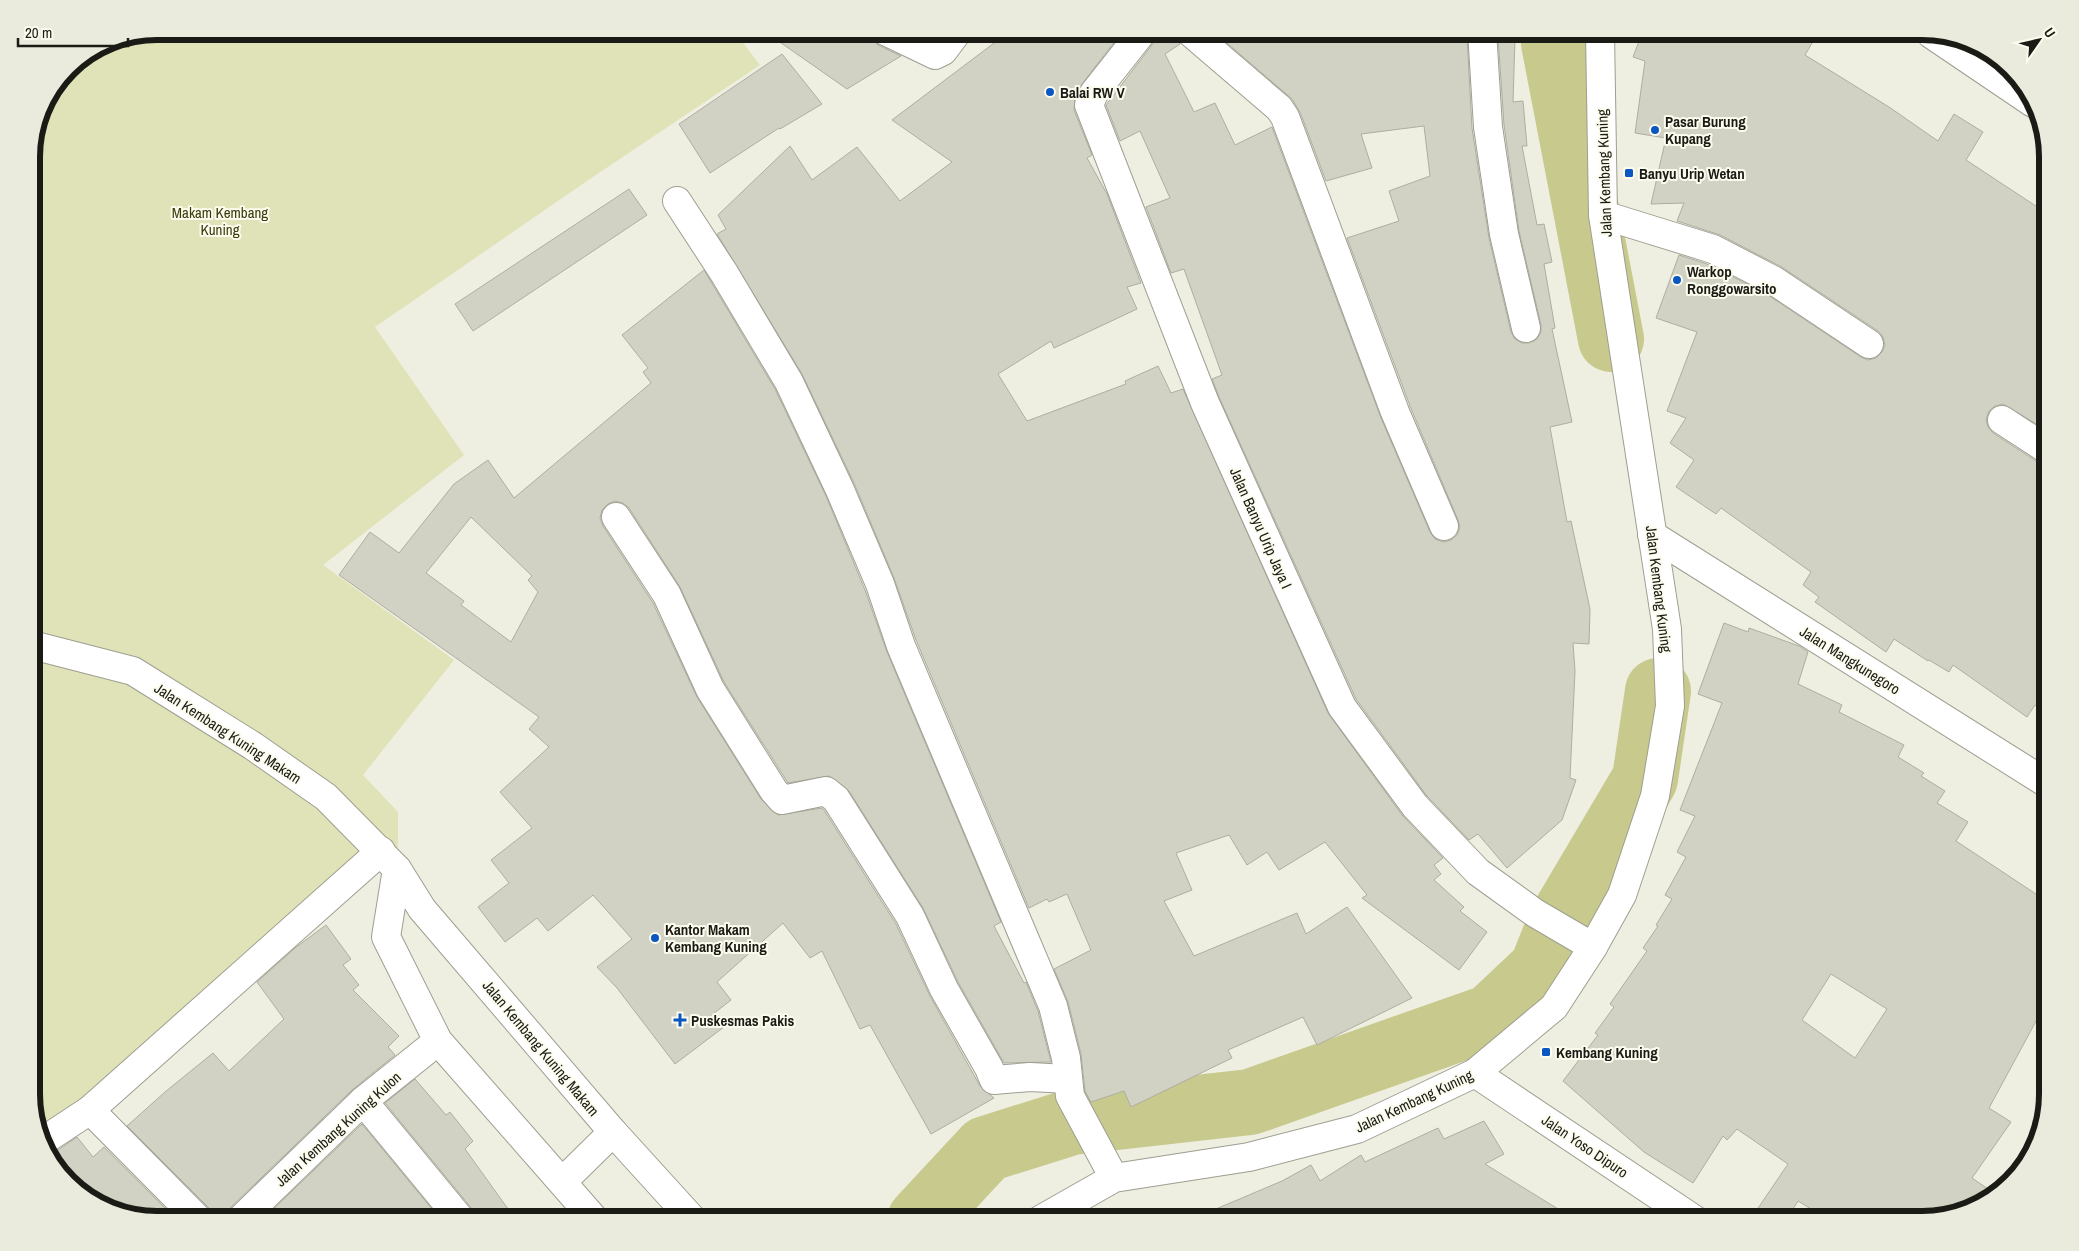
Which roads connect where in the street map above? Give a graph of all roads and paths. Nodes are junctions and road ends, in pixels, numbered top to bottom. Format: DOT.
graph roads {
  1 [pos="904,40"];
  2 [pos="951,40"];
  3 [pos="1136,40"];
  4 [pos="1200,40"];
  5 [pos="1483,40"];
  6 [pos="1600,40"];
  7 [pos="1943,42"];
  8 [pos="2020,94"];
  9 [pos="677,201"];
  10 [pos="1603,215"];
  11 [pos="1526,328"];
  12 [pos="1869,344"];
  13 [pos="2002,420"];
  14 [pos="2039,444"];
  15 [pos="616,516"];
  16 [pos="1444,526"];
  17 [pos="1652,535"];
  18 [pos="40,647"];
  19 [pos="2039,778"];
  20 [pos="389,860"];
  21 [pos="1582,941"];
  22 [pos="438,1041"];
  23 [pos="1475,1073"];
  24 [pos="1069,1087"];
  25 [pos="363,1102"];
  26 [pos="90,1110"];
  27 [pos="613,1132"];
  28 [pos="48,1137"];
  29 [pos="1114,1178"];
  30 [pos="562,1181"];
  31 [pos="190,1211"];
  32 [pos="249,1211"];
  33 [pos="453,1211"];
  34 [pos="587,1211"];
  35 [pos="685,1211"];
  36 [pos="1056,1211"];
  37 [pos="1682,1211"];
  1 -- 2 [label="street"];
  3 -- 21 [label="street, Jalan Banyu Urip Jaya I"];
  4 -- 16 [label="street"];
  5 -- 11 [label="street"];
  6 -- 10 [label="street, Jalan Kembang Kuning"];
  7 -- 8 [label="street"];
  9 -- 24 [label="street"];
  10 -- 12 [label="street"];
  10 -- 17 [label="street, Jalan Kembang Kuning"];
  13 -- 14 [label="street"];
  15 -- 24 [label="street"];
  17 -- 19 [label="street, Jalan Mangkunegoro"];
  17 -- 21 [label="street, Jalan Kembang Kuning"];
  18 -- 20 [label="street, Jalan Kembang Kuning Makam"];
  20 -- 22 [label="street"];
  20 -- 26 [label="street"];
  20 -- 27 [label="street, Jalan Kembang Kuning Makam"];
  21 -- 23 [label="street, Jalan Kembang Kuning"];
  22 -- 25 [label="street, Jalan Kembang Kuning Kulon"];
  22 -- 30 [label="street"];
  23 -- 29 [label="street, Jalan Kembang Kuning"];
  23 -- 37 [label="street, Jalan Yoso Dipuro"];
  24 -- 29 [label="street"];
  25 -- 32 [label="street, Jalan Kembang Kuning Kulon"];
  25 -- 33 [label="street"];
  26 -- 28 [label="street"];
  26 -- 31 [label="street"];
  27 -- 30 [label="street"];
  27 -- 35 [label="street, Jalan Kembang Kuning Makam"];
  29 -- 36 [label="street, Jalan Kembang Kuning"];
  30 -- 34 [label="street"];
}
